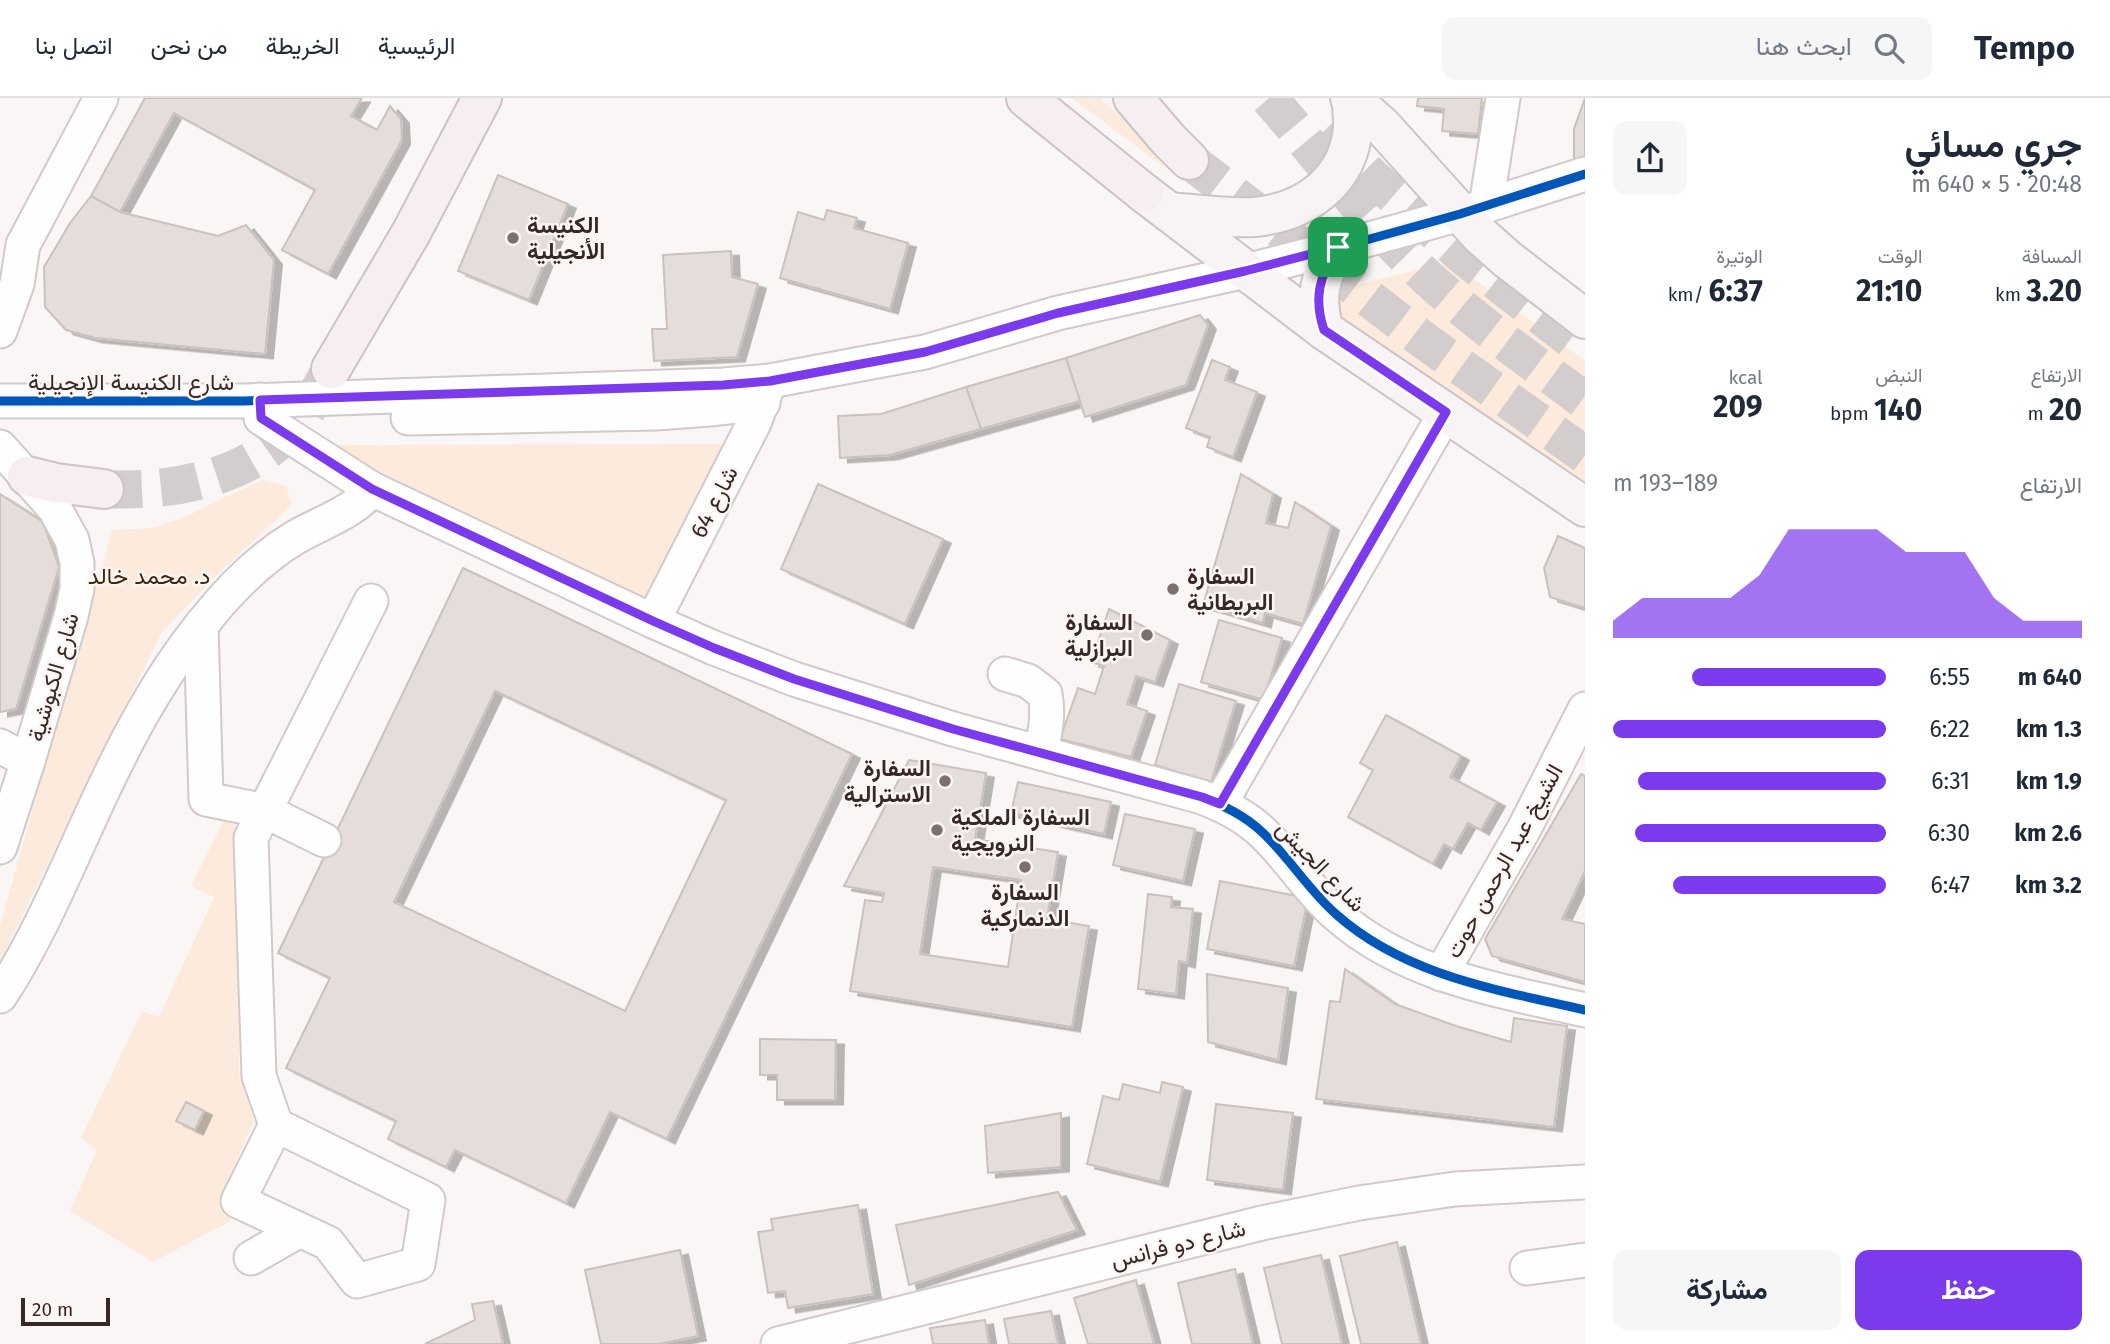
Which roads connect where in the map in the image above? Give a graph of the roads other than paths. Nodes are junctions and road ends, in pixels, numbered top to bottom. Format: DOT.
graph roads {
  1 [pos="101,98"];
  2 [pos="482,98"];
  3 [pos="1026,98"];
  4 [pos="1123,98"];
  5 [pos="1133,98"];
  6 [pos="1503,98"];
  7 [pos="1351,99"];
  8 [pos="1585,174"];
  9 [pos="1156,203"];
  10 [pos="1473,210"];
  11 [pos="23,245"];
  12 [pos="1338,247"];
  13 [pos="0,275"];
  14 [pos="1252,276"];
  15 [pos="1585,319"];
  16 [pos="1324,330"];
  17 [pos="0,331"];
  18 [pos="331,369"];
  19 [pos="766,392"];
  20 [pos="0,401"];
  21 [pos="260,409"];
  22 [pos="1446,412"];
  23 [pos="0,413"];
  24 [pos="0,447"];
  25 [pos="27,476"];
  26 [pos="104,489"];
  27 [pos="372,489"];
  28 [pos="1585,507"];
  29 [pos="371,601"];
  30 [pos="653,621"];
  31 [pos="201,625"];
  32 [pos="1004,674"];
  33 [pos="1585,709"];
  34 [pos="1041,753"];
  35 [pos="14,754"];
  36 [pos="1220,804"];
  37 [pos="265,811"];
  38 [pos="324,840"];
  39 [pos="0,847"];
  40 [pos="1441,974"];
  41 [pos="0,996"];
  42 [pos="1585,1010"];
  43 [pos="276,1125"];
  44 [pos="1585,1182"];
  45 [pos="300,1230"];
  46 [pos="251,1258"];
  47 [pos="1585,1260"];
  48 [pos="1527,1268"];
  49 [pos="778,1344"];
  1 -- 11 [label="street"];
  2 -- 18 [label="highway"];
  3 -- 9 [label="highway"];
  4 -- 5 [label="highway"];
  6 -- 10 [label="street"];
  7 -- 9 [label="main road"];
  7 -- 10 [label="main road"];
  8 -- 10 [label="street, شارع الكنيسة الإنجيلية"];
  9 -- 14 [label="main road"];
  10 -- 12 [label="street, شارع الكنيسة الإنجيلية"];
  10 -- 15 [label="main road"];
  11 -- 13 [label="street"];
  11 -- 17 [label="street"];
  12 -- 14 [label="street, شارع الكنيسة الإنجيلية"];
  12 -- 16 [label="main road"];
  14 -- 16 [label="main road"];
  14 -- 19 [label="street, شارع الكنيسة الإنجيلية"];
  16 -- 22 [label="main road"];
  19 -- 21 [label="street, شارع الكنيسة الإنجيلية"];
  19 -- 30 [label="street, شارع 64"];
  20 -- 21 [label="street, شارع الكنيسة الإنجيلية"];
  21 -- 23 [label="street, شارع الكنيسة الإنجيلية"];
  21 -- 27 [label="street, شارع الجيش"];
  22 -- 28 [label="main road"];
  22 -- 36 [label="street"];
  24 -- 25 [label="street, شارع الكبوشية"];
  25 -- 26 [label="highway"];
  25 -- 35 [label="street, شارع الكبوشية"];
  27 -- 30 [label="street, شارع الجيش"];
  27 -- 31 [label="street"];
  29 -- 37 [label="street"];
  30 -- 34 [label="street, شارع الجيش"];
  31 -- 37 [label="street"];
  31 -- 41 [label="street"];
  32 -- 34 [label="street"];
  33 -- 40 [label="street, الشيخ عبد الرحمن حوت"];
  34 -- 36 [label="street, شارع الجيش"];
  35 -- 39 [label="street, شارع الكبوشية"];
  36 -- 40 [label="street, شارع الجيش"];
  37 -- 38 [label="street"];
  37 -- 43 [label="street"];
  40 -- 42 [label="street, شارع الجيش"];
  43 -- 45 [label="street"];
  43 -- 45 [label="street"];
  44 -- 49 [label="street, شارع دو فرانس"];
  45 -- 46 [label="street"];
  47 -- 48 [label="street"];
}
